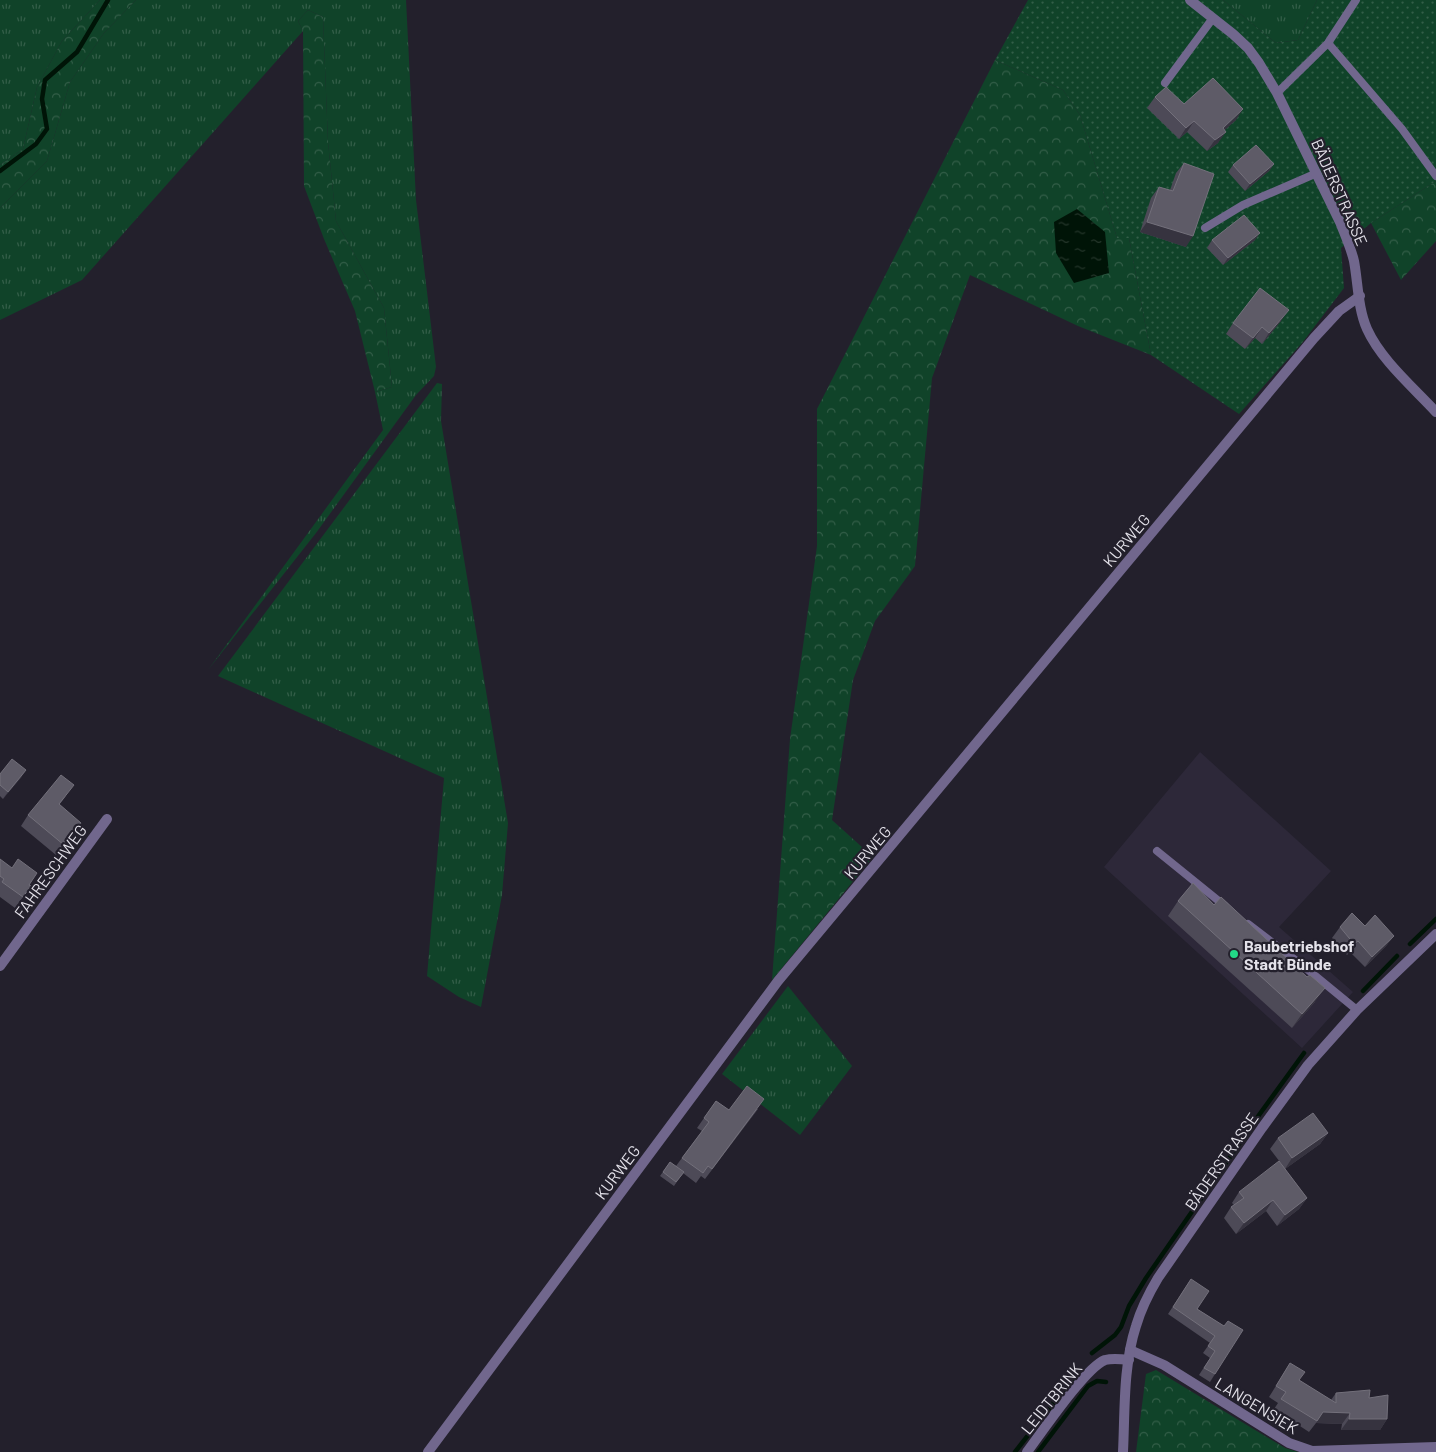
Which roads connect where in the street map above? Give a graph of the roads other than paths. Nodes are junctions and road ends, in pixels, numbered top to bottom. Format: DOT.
graph roads {
  1 [pos="1190,0"];
  2 [pos="1356,0"];
  3 [pos="1213,18"];
  4 [pos="1328,43"];
  5 [pos="1165,82"];
  6 [pos="1277,93"];
  7 [pos="1317,173"];
  8 [pos="1436,176"];
  9 [pos="1205,228"];
  10 [pos="1360,296"];
  11 [pos="1436,412"];
  12 [pos="107,819"];
  13 [pos="1157,851"];
  14 [pos="1230,910"];
  15 [pos="1238,916"];
  16 [pos="1436,934"];
  17 [pos="0,966"];
  18 [pos="1357,1010"];
  19 [pos="1130,1355"];
  20 [pos="1436,1448"];
  21 [pos="428,1452"];
  22 [pos="1027,1452"];
  23 [pos="1123,1452"];
  1 -- 3 [label="street, BÄDERSTRASSE"];
  2 -- 4 [label="lane"];
  3 -- 5 [label="lane"];
  3 -- 6 [label="street, BÄDERSTRASSE"];
  4 -- 6 [label="lane"];
  4 -- 8 [label="lane"];
  6 -- 7 [label="street, BÄDERSTRASSE"];
  7 -- 9 [label="lane"];
  7 -- 10 [label="street, BÄDERSTRASSE"];
  10 -- 11 [label="street, BÄDERSTRASSE"];
  10 -- 21 [label="street, KURWEG"];
  12 -- 17 [label="street, FAHRESCHWEG"];
  13 -- 14 [label="lane"];
  15 -- 18 [label="lane"];
  16 -- 18 [label="street, BÄDERSTRASSE"];
  18 -- 19 [label="street, BÄDERSTRASSE"];
  19 -- 20 [label="street, LANGENSIEK"];
  19 -- 22 [label="street, LEIDTBRINK"];
  19 -- 23 [label="street, BÄDERSTRASSE"];
}
